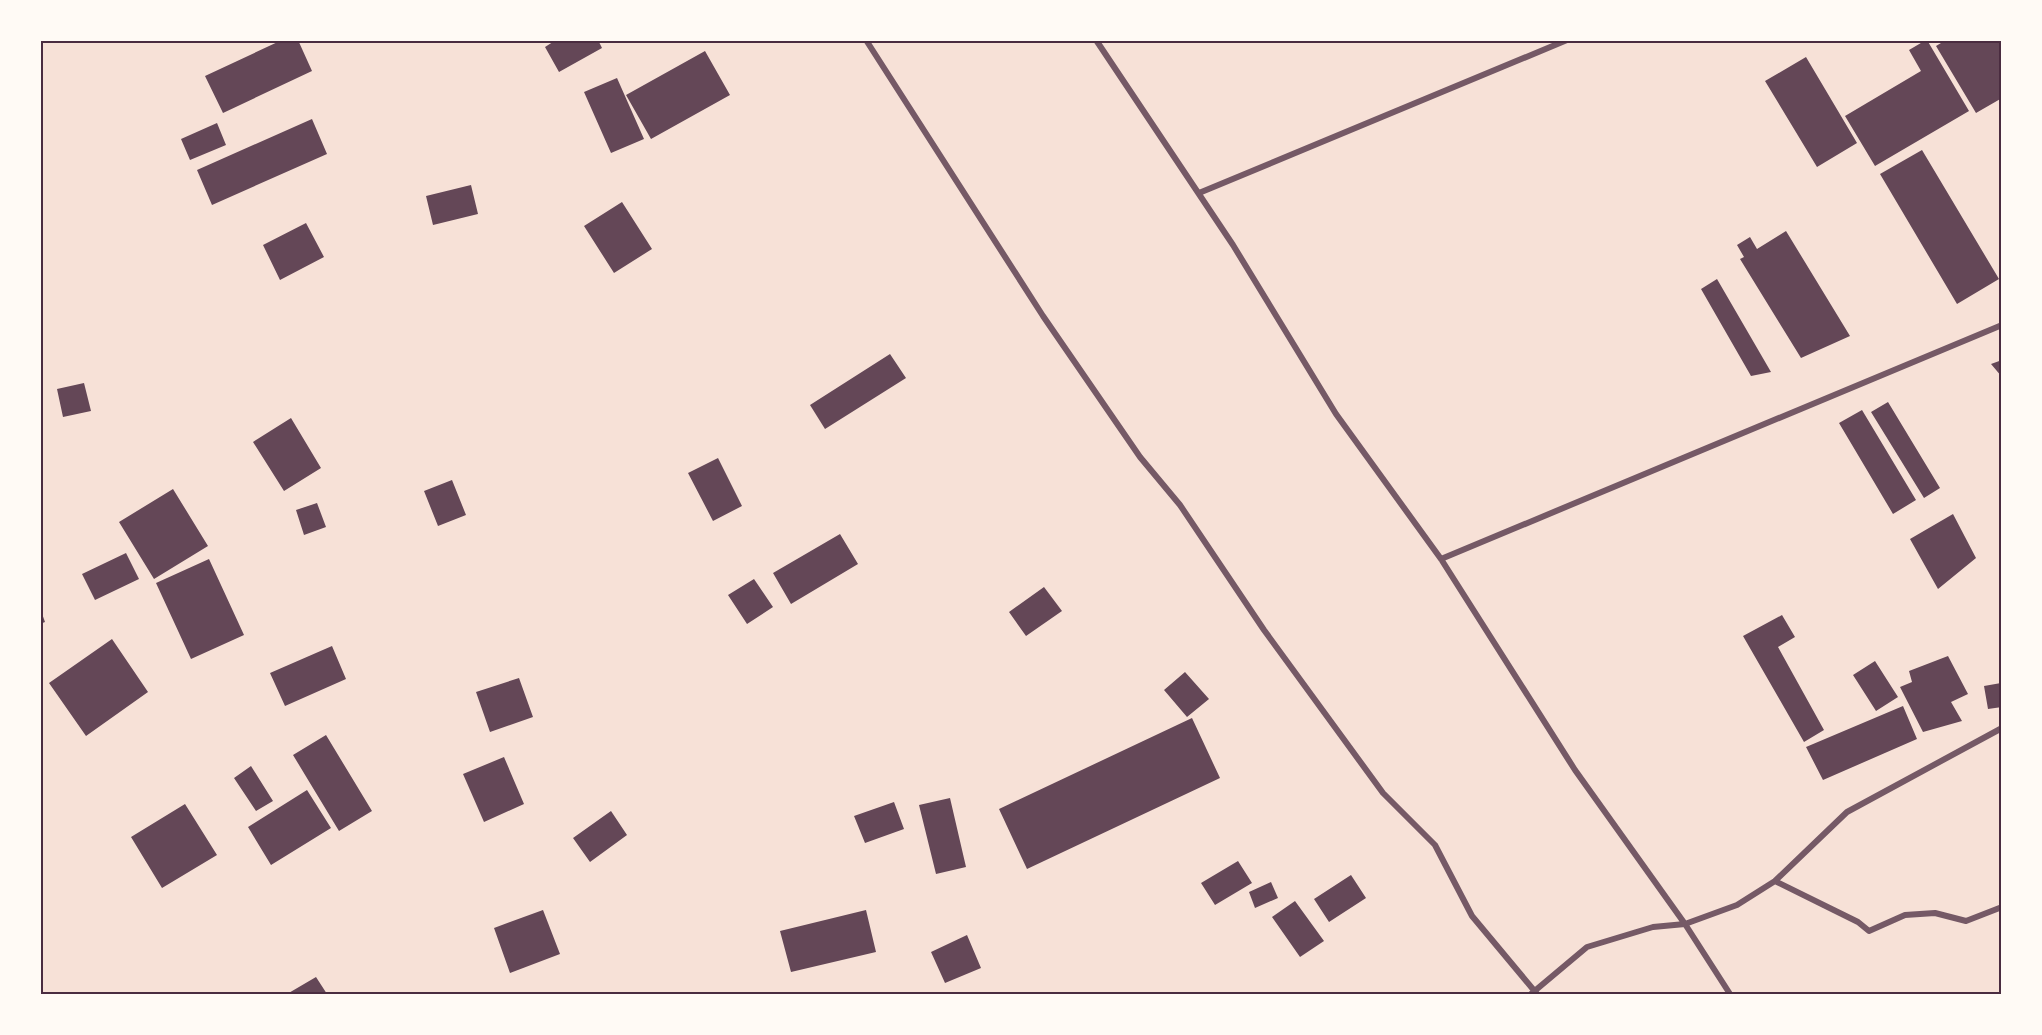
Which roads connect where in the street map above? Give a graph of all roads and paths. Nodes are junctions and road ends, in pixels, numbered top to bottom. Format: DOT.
graph roads {
  1 [pos="866,40"];
  2 [pos="1096,40"];
  3 [pos="1567,40"];
  4 [pos="1198,193"];
  5 [pos="2001,325"];
  6 [pos="1441,559"];
  7 [pos="2001,728"];
  8 [pos="1775,881"];
  9 [pos="2001,907"];
  10 [pos="1685,924"];
  11 [pos="1534,993"];
  12 [pos="1730,994"];
  1 -- 11 [label="street"];
  2 -- 4 [label="street"];
  3 -- 4 [label="street"];
  4 -- 6 [label="street"];
  5 -- 6 [label="street"];
  6 -- 10 [label="street"];
  7 -- 8 [label="street"];
  8 -- 9 [label="street"];
  8 -- 10 [label="street"];
  10 -- 11 [label="street"];
  10 -- 12 [label="street"];
}
